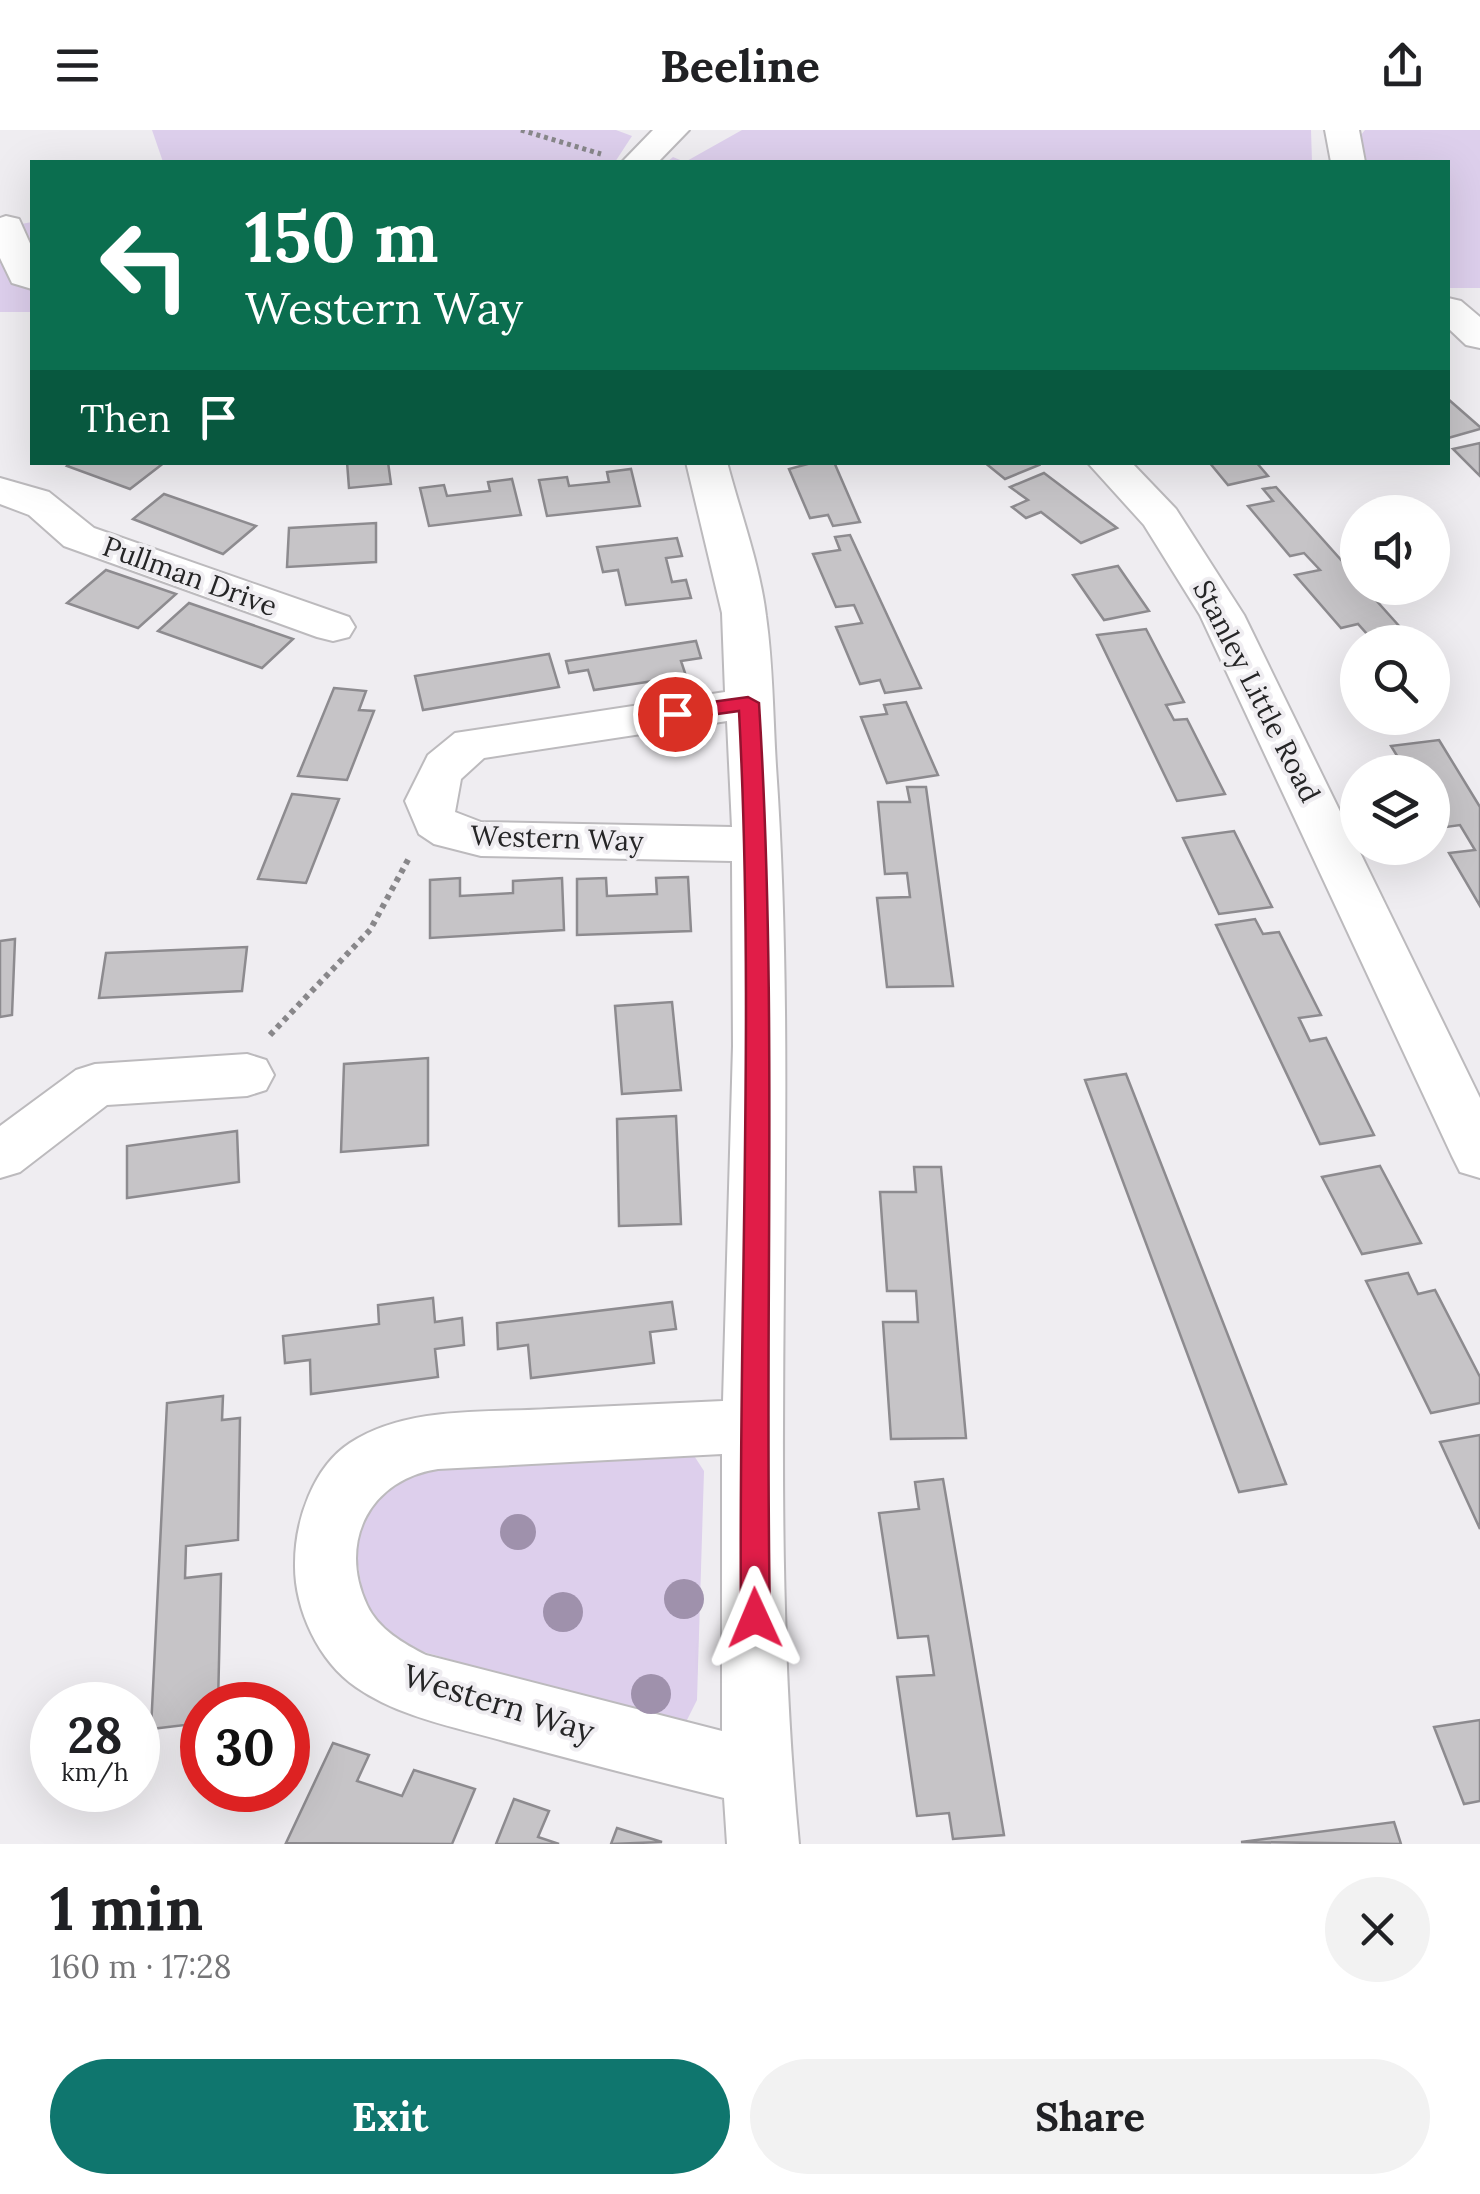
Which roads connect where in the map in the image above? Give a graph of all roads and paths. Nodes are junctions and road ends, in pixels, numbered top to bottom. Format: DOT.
graph roads {
  1 [pos="521,130"];
  2 [pos="672,130"];
  3 [pos="1342,130"];
  4 [pos="624,160"];
  5 [pos="1348,160"];
  6 [pos="6,227"];
  7 [pos="30,277"];
  8 [pos="1480,294"];
  9 [pos="1450,296"];
  10 [pos="1450,311"];
  11 [pos="1480,337"];
  12 [pos="707,465"];
  13 [pos="1111,465"];
  14 [pos="0,491"];
  15 [pos="333,628"];
  16 [pos="748,703"];
  17 [pos="434,819"];
  18 [pos="757,844"];
  19 [pos="246,1075"];
  20 [pos="0,1156"];
  21 [pos="1480,1156"];
  22 [pos="753,1426"];
  23 [pos="757,1773"];
  24 [pos="763,1844"];
  1 -- 4 [label="path"];
  2 -- 4 [label="street"];
  3 -- 5 [label="street"];
  6 -- 7 [label="street"];
  8 -- 9 [label="street"];
  10 -- 11 [label="street"];
  12 -- 16 [label="street"];
  13 -- 21 [label="street, Stanley Little Road"];
  14 -- 15 [label="street, Pullman Drive"];
  16 -- 17 [label="street, Western Way"];
  16 -- 18 [label="street"];
  17 -- 18 [label="street, Western Way"];
  17 -- 19 [label="path"];
  18 -- 22 [label="street"];
  19 -- 20 [label="street"];
  22 -- 23 [label="street"];
  22 -- 23 [label="street, Western Way"];
  23 -- 24 [label="street"];
}
